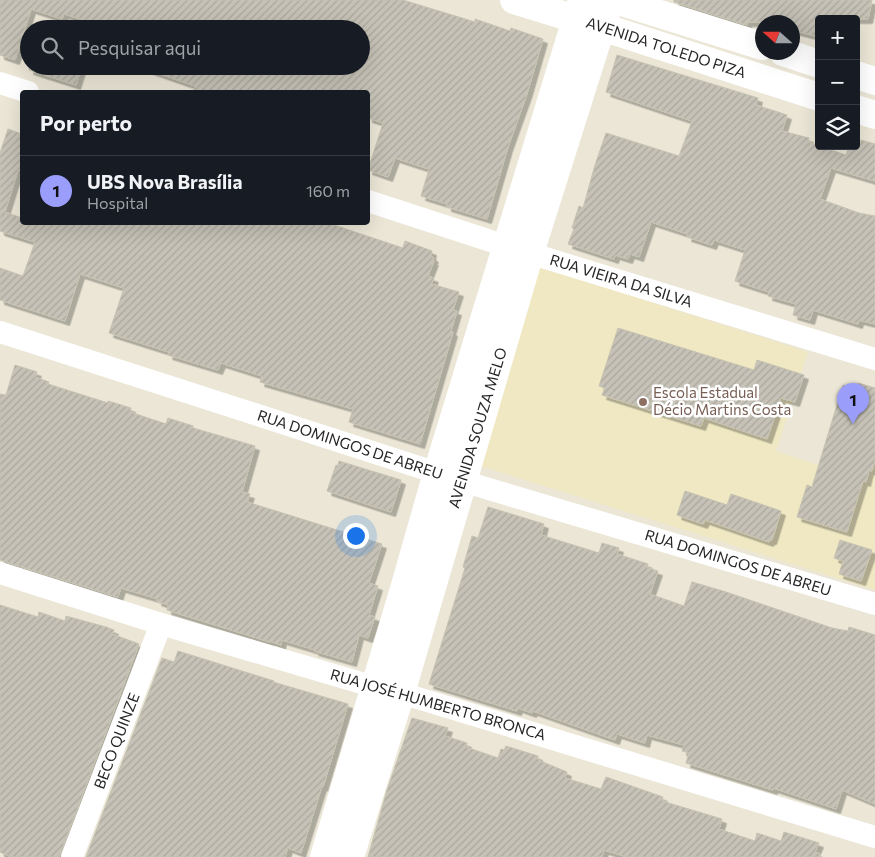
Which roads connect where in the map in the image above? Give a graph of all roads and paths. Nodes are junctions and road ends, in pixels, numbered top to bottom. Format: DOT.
graph roads {
  1 [pos="514,0"];
  2 [pos="610,0"];
  3 [pos="615,0"];
  4 [pos="579,10"];
  5 [pos="602,26"];
  6 [pos="755,44"];
  7 [pos="800,58"];
  8 [pos="815,63"];
  9 [pos="860,76"];
  10 [pos="875,81"];
  11 [pos="0,83"];
  12 [pos="22,90"];
  13 [pos="815,96"];
  14 [pos="860,110"];
  15 [pos="875,116"];
  16 [pos="370,202"];
  17 [pos="518,249"];
  18 [pos="0,332"];
  19 [pos="875,358"];
  20 [pos="449,477"];
  21 [pos="0,573"];
  22 [pos="875,604"];
  23 [pos="161,624"];
  24 [pos="388,690"];
  25 [pos="875,837"];
  26 [pos="72,857"];
  27 [pos="324,857"];
  28 [pos="350,857"];
  1 -- 4 [label="street, AVENIDA TOLEDO PIZA"];
  2 -- 5 [label="street, AVENIDA SOUZA MELO"];
  3 -- 6 [label="street, AVENIDA TOLEDO PIZA"];
  4 -- 5 [label="street, AVENIDA TOLEDO PIZA"];
  4 -- 17 [label="street, AVENIDA SOUZA MELO"];
  5 -- 13 [label="street, AVENIDA TOLEDO PIZA"];
  5 -- 17 [label="street, AVENIDA SOUZA MELO"];
  7 -- 8 [label="street"];
  9 -- 10 [label="street"];
  11 -- 12 [label="street"];
  14 -- 15 [label="street"];
  16 -- 17 [label="street, RUA VIEIRA DA SILVA"];
  17 -- 19 [label="street, RUA VIEIRA DA SILVA"];
  17 -- 20 [label="street, AVENIDA SOUZA MELO"];
  18 -- 20 [label="street, RUA DOMINGOS DE ABREU"];
  20 -- 22 [label="street, RUA DOMINGOS DE ABREU"];
  20 -- 24 [label="street, AVENIDA SOUZA MELO"];
  21 -- 23 [label="street, RUA JOSÉ HUMBERTO BRONCA"];
  23 -- 24 [label="street, RUA JOSÉ HUMBERTO BRONCA"];
  23 -- 26 [label="street, BECO QUINZE"];
  24 -- 25 [label="street, RUA JOSÉ HUMBERTO BRONCA"];
  24 -- 27 [label="street, AVENIDA SOUZA MELO"];
  24 -- 28 [label="street, AVENIDA SOUZA MELO"];
}
